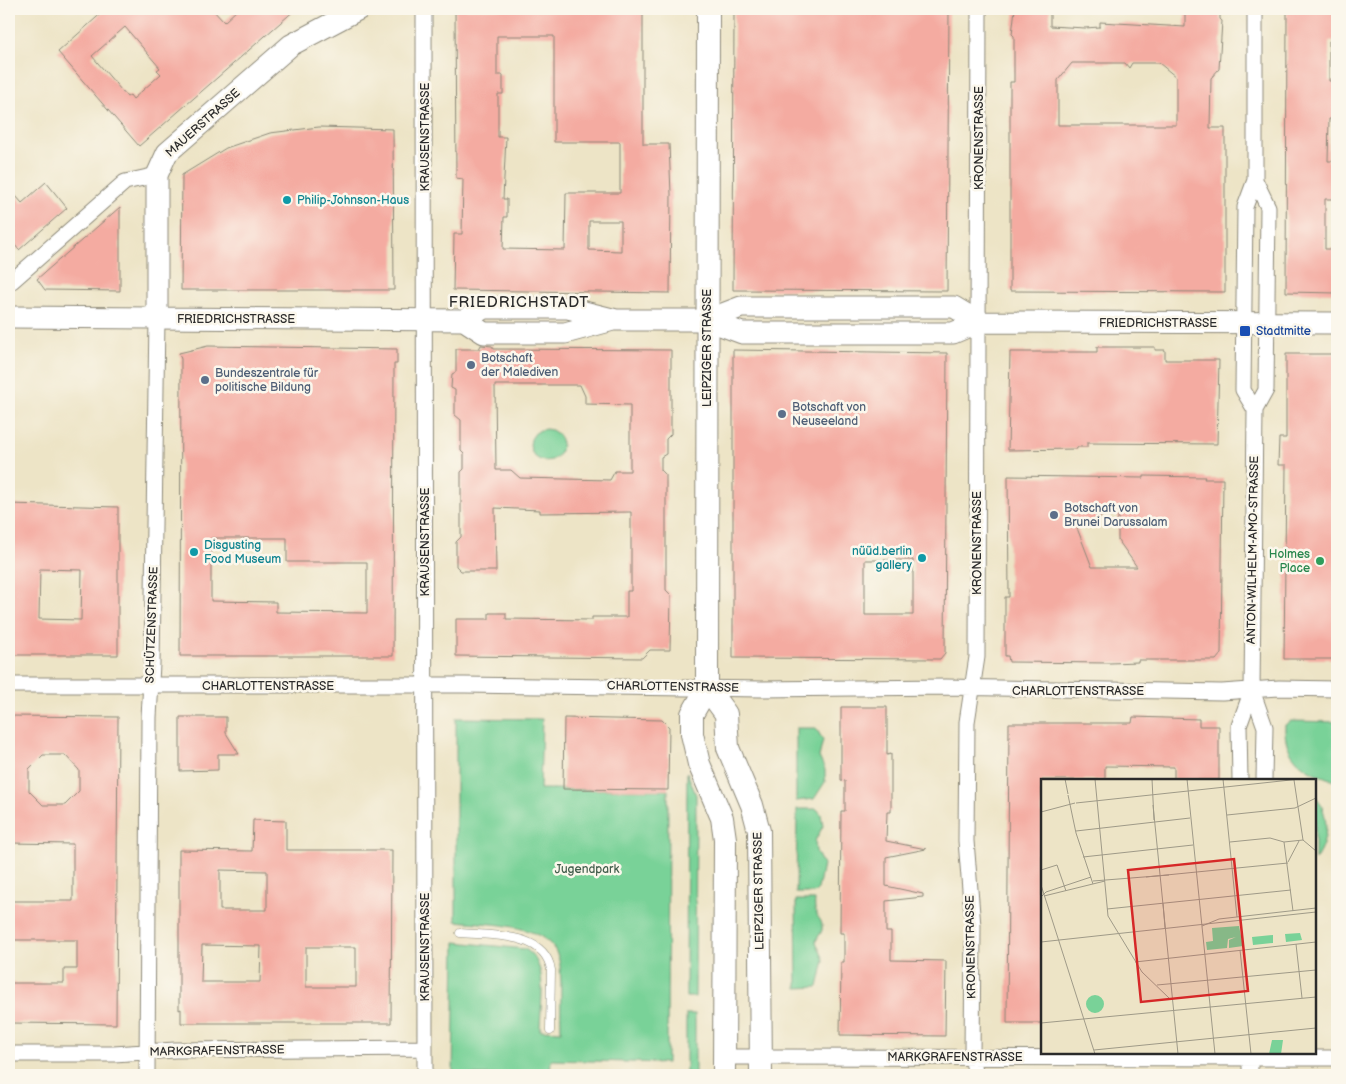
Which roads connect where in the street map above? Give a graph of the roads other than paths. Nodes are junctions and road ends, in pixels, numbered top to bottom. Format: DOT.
graph roads {
  1 [pos="359,9"];
  2 [pos="424,9"];
  3 [pos="708,9"];
  4 [pos="980,9"];
  5 [pos="1255,9"];
  6 [pos="157,175"];
  7 [pos="1255,180"];
  8 [pos="12,281"];
  9 [pos="9,317"];
  10 [pos="157,318"];
  11 [pos="425,320"];
  12 [pos="707,320"];
  13 [pos="979,322"];
  14 [pos="1244,323"];
  15 [pos="1266,323"];
  16 [pos="1337,323"];
  17 [pos="1254,410"];
  18 [pos="9,685"];
  19 [pos="150,686"];
  20 [pos="426,686"];
  21 [pos="706,688"];
  22 [pos="972,688"];
  23 [pos="1337,689"];
  24 [pos="1252,690"];
  25 [pos="1240,779"];
  26 [pos="1264,779"];
  27 [pos="460,933"];
  28 [pos="550,1031"];
  29 [pos="424,1048"];
  30 [pos="147,1052"];
  31 [pos="9,1054"];
  32 [pos="1250,1055"];
  33 [pos="972,1057"];
  34 [pos="1337,1058"];
  35 [pos="724,1066"];
  36 [pos="761,1066"];
  37 [pos="147,1075"];
  38 [pos="424,1075"];
  39 [pos="976,1075"];
  40 [pos="1250,1075"];
  1 -- 6 [label="street, MAUERSTRASSE"];
  2 -- 11 [label="street, KRAUSENSTRASSE"];
  3 -- 12 [label="main road, LEIPZIGER STRASSE"];
  4 -- 13 [label="street, KRONENSTRASSE"];
  5 -- 7 [label="street, ANTON-WILHELM-AMO-STRASSE"];
  6 -- 8 [label="street"];
  6 -- 10 [label="street, SCHÜTZENSTRASSE"];
  7 -- 14 [label="street, ANTON-WILHELM-AMO-STRASSE"];
  7 -- 15 [label="street, ANTON-WILHELM-AMO-STRASSE"];
  9 -- 10 [label="street, FRIEDRICHSTRASSE"];
  10 -- 11 [label="street, FRIEDRICHSTRASSE"];
  10 -- 19 [label="street, SCHÜTZENSTRASSE"];
  11 -- 12 [label="street, FRIEDRICHSTRASSE"];
  11 -- 20 [label="street, KRAUSENSTRASSE"];
  12 -- 13 [label="street, FRIEDRICHSTRASSE"];
  12 -- 21 [label="main road, LEIPZIGER STRASSE"];
  13 -- 14 [label="street, FRIEDRICHSTRASSE"];
  13 -- 22 [label="street, KRONENSTRASSE"];
  14 -- 15 [label="street, FRIEDRICHSTRASSE"];
  14 -- 17 [label="street, ANTON-WILHELM-AMO-STRASSE"];
  15 -- 16 [label="street, FRIEDRICHSTRASSE"];
  15 -- 17 [label="street, ANTON-WILHELM-AMO-STRASSE"];
  17 -- 24 [label="street, ANTON-WILHELM-AMO-STRASSE"];
  18 -- 19 [label="street, CHARLOTTENSTRASSE"];
  19 -- 20 [label="street, CHARLOTTENSTRASSE"];
  19 -- 30 [label="street, SCHÜTZENSTRASSE"];
  20 -- 21 [label="street, CHARLOTTENSTRASSE"];
  20 -- 29 [label="street, KRAUSENSTRASSE"];
  21 -- 22 [label="street, CHARLOTTENSTRASSE"];
  21 -- 35 [label="main road, LEIPZIGER STRASSE"];
  21 -- 36 [label="main road, LEIPZIGER STRASSE"];
  22 -- 24 [label="street, CHARLOTTENSTRASSE"];
  22 -- 33 [label="street, KRONENSTRASSE"];
  23 -- 24 [label="street, CHARLOTTENSTRASSE"];
  24 -- 25 [label="street, ANTON-WILHELM-AMO-STRASSE"];
  24 -- 26 [label="street, ANTON-WILHELM-AMO-STRASSE"];
  27 -- 28 [label="lane"];
  29 -- 30 [label="street, MARKGRAFENSTRASSE"];
  29 -- 38 [label="street, KRAUSENSTRASSE"];
  30 -- 31 [label="street, MARKGRAFENSTRASSE"];
  30 -- 37 [label="street, SCHÜTZENSTRASSE"];
  32 -- 33 [label="street, MARKGRAFENSTRASSE"];
  32 -- 34 [label="street, MARKGRAFENSTRASSE"];
  32 -- 40 [label="street"];
  33 -- 36 [label="street, MARKGRAFENSTRASSE"];
  33 -- 39 [label="street, KRONENSTRASSE"];
  35 -- 36 [label="street, MARKGRAFENSTRASSE"];
}
